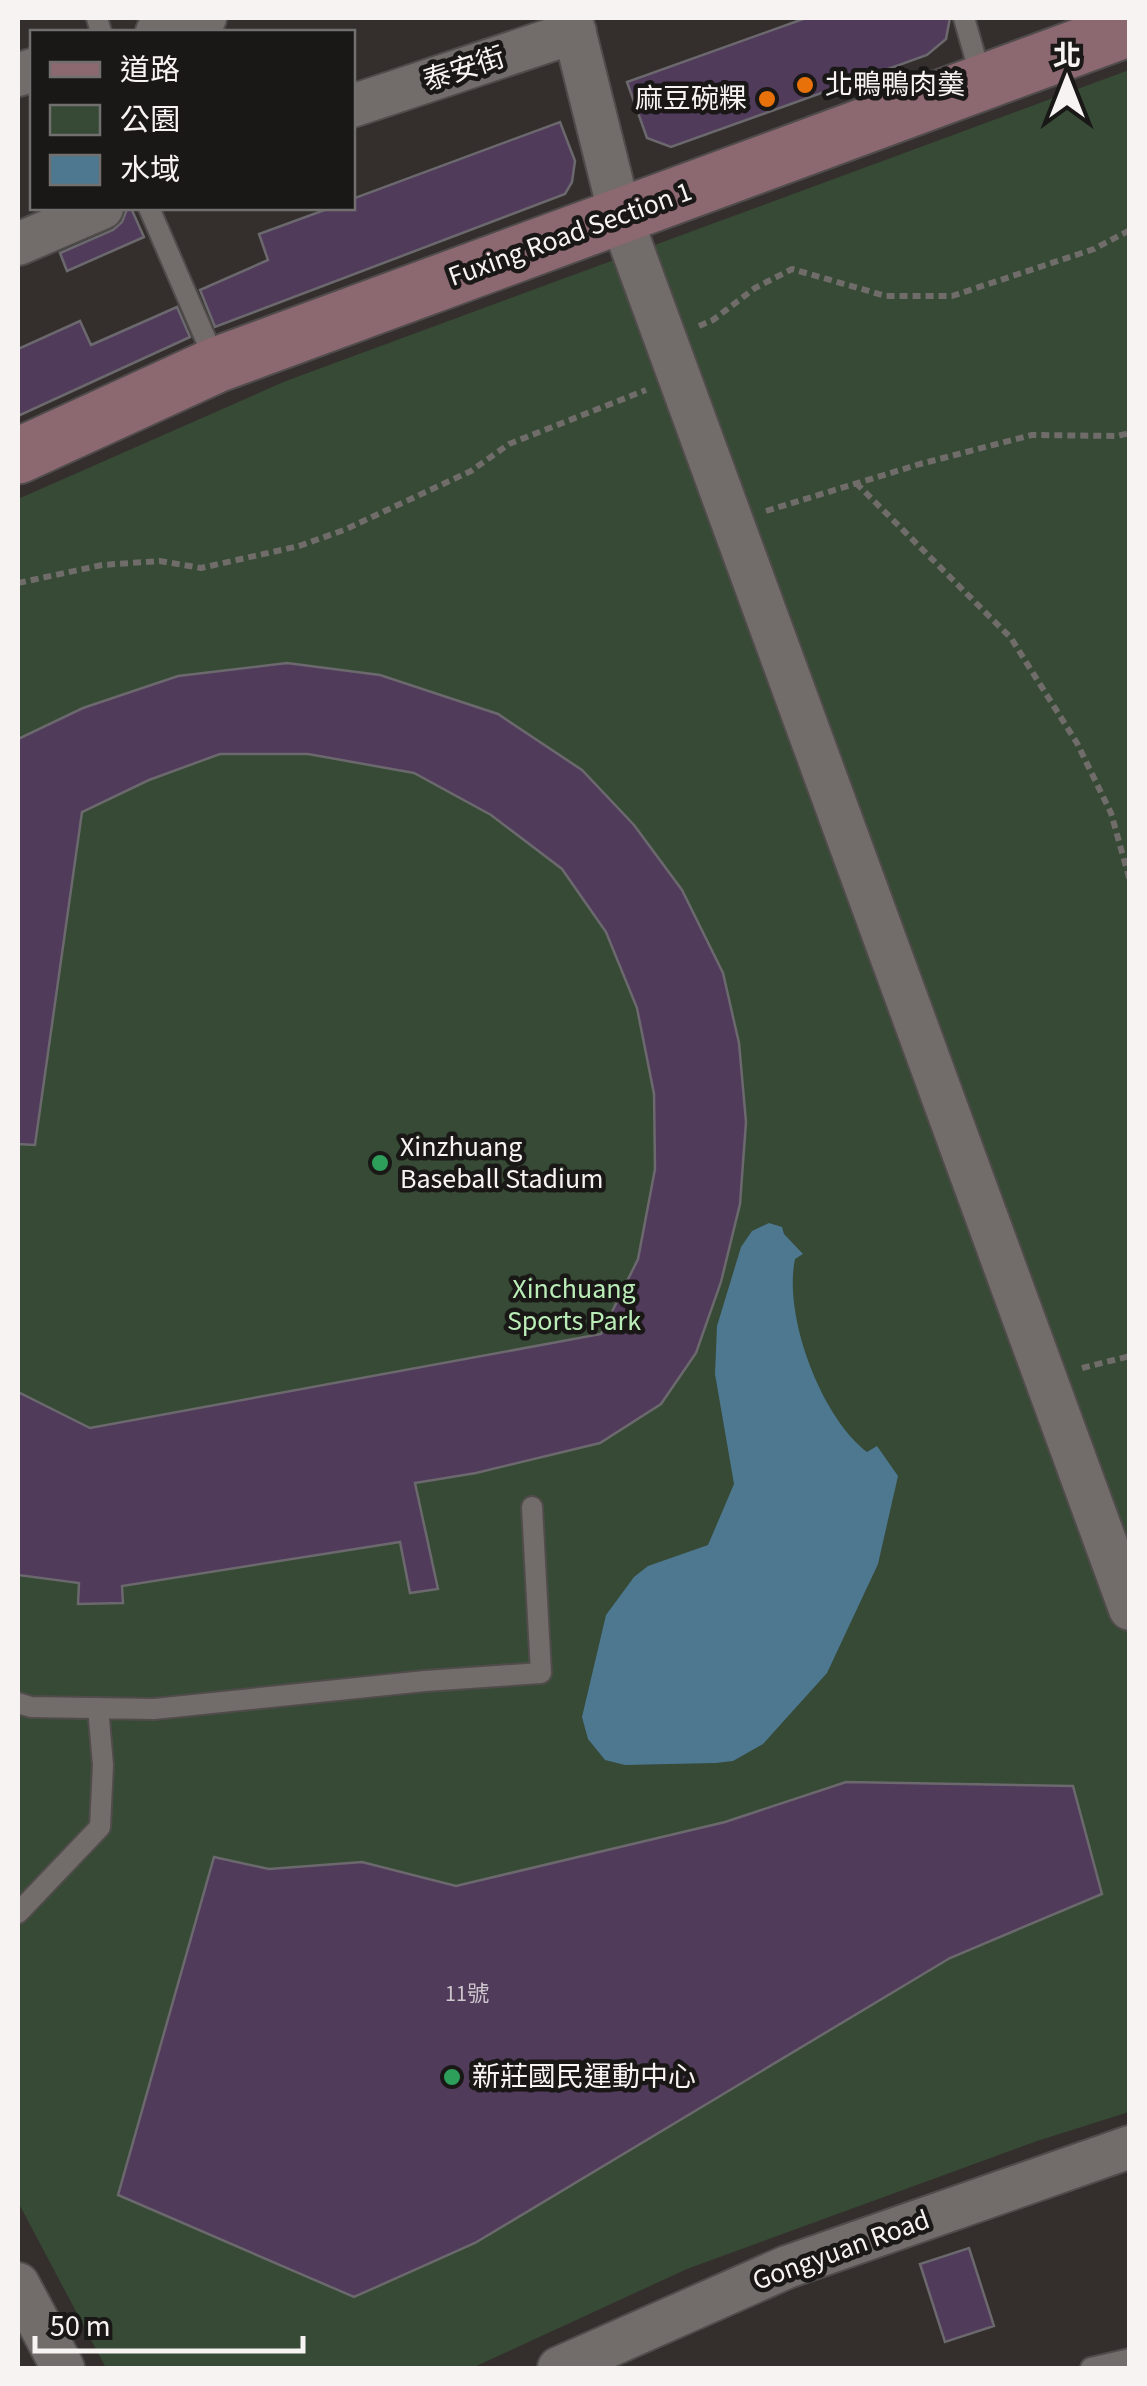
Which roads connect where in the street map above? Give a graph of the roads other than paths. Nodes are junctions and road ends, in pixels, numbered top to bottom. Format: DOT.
graph roads {
  1 [pos="206,18"];
  2 [pos="964,18"];
  3 [pos="573,25"];
  4 [pos="1130,28"];
  5 [pos="164,30"];
  6 [pos="982,82"];
  7 [pos="355,105"];
  8 [pos="97,210"];
  9 [pos="150,210"];
  10 [pos="620,215"];
  11 [pos="18,244"];
  12 [pos="216,364"];
  13 [pos="18,456"];
  14 [pos="532,1507"];
  15 [pos="1130,1609"];
  16 [pos="18,1703"];
  17 [pos="98,1708"];
  18 [pos="18,1913"];
  19 [pos="1130,2147"];
  20 [pos="18,2284"];
  21 [pos="1130,2359"];
  22 [pos="568,2367"];
  23 [pos="63,2368"];
  24 [pos="1091,2368"];
  1 -- 5 [label="street"];
  2 -- 6 [label="lane"];
  3 -- 7 [label="street, 泰安街"];
  3 -- 10 [label="street"];
  4 -- 6 [label="street, Fuxing Road Section 1"];
  6 -- 10 [label="street, Fuxing Road Section 1"];
  8 -- 11 [label="street"];
  9 -- 12 [label="lane"];
  10 -- 12 [label="street, Fuxing Road Section 1"];
  10 -- 15 [label="street"];
  12 -- 13 [label="street, Fuxing Road Section 1"];
  14 -- 17 [label="lane"];
  16 -- 17 [label="lane"];
  17 -- 18 [label="lane"];
  19 -- 22 [label="street, Gongyuan Road"];
  20 -- 23 [label="street"];
  21 -- 24 [label="lane"];
}
